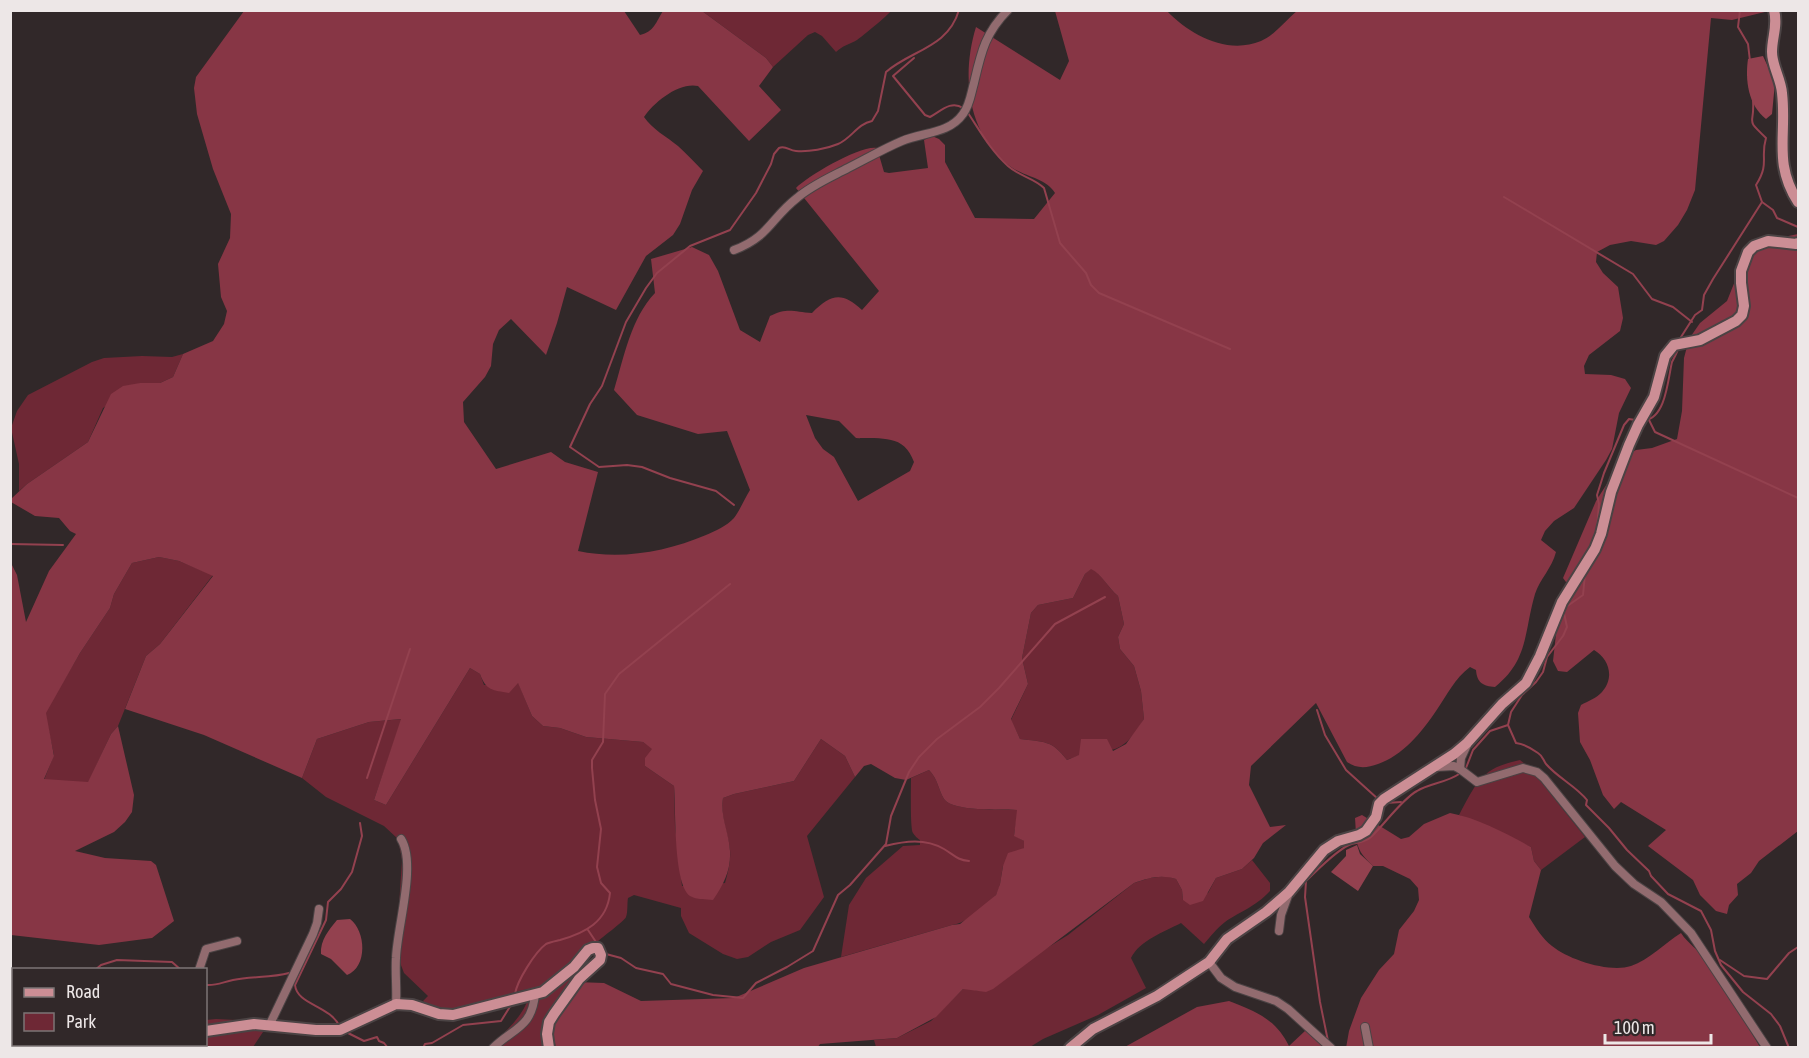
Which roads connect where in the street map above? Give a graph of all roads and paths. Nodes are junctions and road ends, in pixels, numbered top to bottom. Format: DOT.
graph roads {
  1 [pos="1008,10"];
  2 [pos="1774,10"];
  3 [pos="1798,202"];
  4 [pos="1798,243"];
  5 [pos="734,250"];
  6 [pos="1467,743"];
  7 [pos="1436,767"];
  8 [pos="1460,769"];
  9 [pos="401,839"];
  10 [pos="1289,892"];
  11 [pos="319,909"];
  12 [pos="1279,931"];
  13 [pos="237,941"];
  14 [pos="1209,962"];
  15 [pos="198,968"];
  16 [pos="535,994"];
  17 [pos="396,1004"];
  18 [pos="269,1026"];
  19 [pos="1365,1027"];
  20 [pos="207,1031"];
  21 [pos="493,1047"];
  22 [pos="549,1047"];
  23 [pos="1071,1047"];
  24 [pos="1331,1047"];
  25 [pos="1369,1047"];
  26 [pos="1767,1047"];
  1 -- 5 [label="street"];
  2 -- 3 [label="street"];
  4 -- 6 [label="street"];
  6 -- 7 [label="street"];
  6 -- 8 [label="street"];
  7 -- 8 [label="street"];
  7 -- 10 [label="street"];
  8 -- 26 [label="street"];
  9 -- 17 [label="street"];
  10 -- 12 [label="street"];
  10 -- 14 [label="street"];
  11 -- 18 [label="street"];
  13 -- 15 [label="street"];
  14 -- 23 [label="street"];
  14 -- 24 [label="street"];
  16 -- 17 [label="street"];
  16 -- 21 [label="street"];
  16 -- 22 [label="street"];
  17 -- 18 [label="street"];
  18 -- 20 [label="street"];
  19 -- 25 [label="street"];
}
